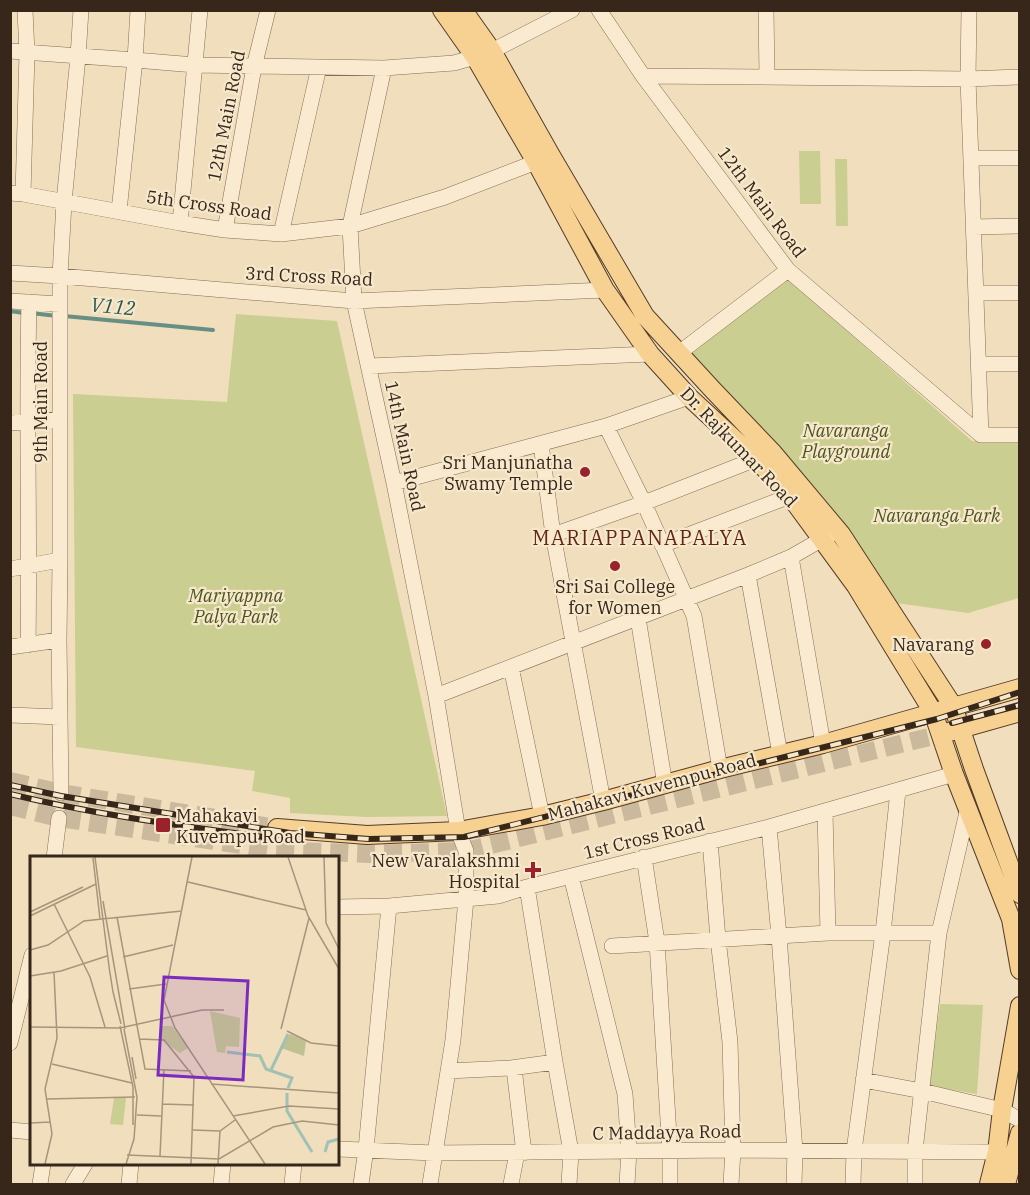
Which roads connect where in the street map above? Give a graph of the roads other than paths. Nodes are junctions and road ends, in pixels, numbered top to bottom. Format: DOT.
graph roads {
  1 [pos="25,10"];
  2 [pos="81,10"];
  3 [pos="138,10"];
  4 [pos="200,10"];
  5 [pos="268,10"];
  6 [pos="442,10"];
  7 [pos="464,10"];
  8 [pos="572,10"];
  9 [pos="599,10"];
  10 [pos="766,10"];
  11 [pos="969,10"];
  12 [pos="10,51"];
  13 [pos="27,53"];
  14 [pos="483,54"];
  15 [pos="78,57"];
  16 [pos="135,60"];
  17 [pos="195,66"];
  18 [pos="254,67"];
  19 [pos="319,67"];
  20 [pos="384,68"];
  21 [pos="643,76"];
  22 [pos="767,77"];
  23 [pos="1020,77"];
  24 [pos="968,79"];
  25 [pos="971,158"];
  26 [pos="1020,158"];
  27 [pos="536,162"];
  28 [pos="17,193"];
  29 [pos="64,202"];
  30 [pos="119,211"];
  31 [pos="180,223"];
  32 [pos="350,226"];
  33 [pos="1020,226"];
  34 [pos="973,227"];
  35 [pos="225,230"];
  36 [pos="281,234"];
  37 [pos="788,270"];
  38 [pos="10,273"];
  39 [pos="60,276"];
  40 [pos="605,290"];
  41 [pos="976,293"];
  42 [pos="1020,293"];
  43 [pos="10,301"];
  44 [pos="354,301"];
  45 [pos="29,310"];
  46 [pos="60,312"];
  47 [pos="679,353"];
  48 [pos="650,354"];
  49 [pos="978,364"];
  50 [pos="1020,364"];
  51 [pos="369,366"];
  52 [pos="689,397"];
  53 [pos="60,419"];
  54 [pos="28,422"];
  55 [pos="10,423"];
  56 [pos="606,426"];
  57 [pos="981,435"];
  58 [pos="1020,435"];
  59 [pos="541,444"];
  60 [pos="756,459"];
  61 [pos="394,483"];
  62 [pos="790,496"];
  63 [pos="644,503"];
  64 [pos="553,535"];
  65 [pos="831,535"];
  66 [pos="662,545"];
  67 [pos="791,557"];
  68 [pos="60,560"];
  69 [pos="30,566"];
  70 [pos="10,569"];
  71 [pos="748,575"];
  72 [pos="686,599"];
  73 [pos="639,618"];
  74 [pos="59,640"];
  75 [pos="574,642"];
  76 [pos="28,645"];
  77 [pos="10,647"];
  78 [pos="511,667"];
  79 [pos="1020,688"];
  80 [pos="436,696"];
  81 [pos="953,706"];
  82 [pos="933,712"];
  83 [pos="1020,712"];
  84 [pos="10,715"];
  85 [pos="60,717"];
  86 [pos="961,729"];
  87 [pos="941,734"];
  88 [pos="823,744"];
  89 [pos="780,754"];
  90 [pos="720,769"];
  91 [pos="954,774"];
  92 [pos="665,785"];
  93 [pos="898,791"];
  94 [pos="61,794"];
  95 [pos="603,801"];
  96 [pos="968,808"];
  97 [pos="825,812"];
  98 [pos="542,816"];
  99 [pos="59,818"];
  100 [pos="769,827"];
  101 [pos="278,828"];
  102 [pos="458,831"];
  103 [pos="710,841"];
  104 [pos="54,856"];
  105 [pos="644,857"];
  106 [pos="571,876"];
  107 [pos="527,887"];
  108 [pos="1020,894"];
  109 [pos="466,899"];
  110 [pos="389,906"];
  111 [pos="339,907"];
  112 [pos="828,933"];
  113 [pos="883,933"];
  114 [pos="939,933"];
  115 [pos="779,936"];
  116 [pos="718,939"];
  117 [pos="657,942"];
  118 [pos="612,946"];
  119 [pos="30,963"];
  120 [pos="1020,970"];
  121 [pos="1020,1006"];
  122 [pos="10,1043"];
  123 [pos="555,1062"];
  124 [pos="514,1068"];
  125 [pos="448,1071"];
  126 [pos="863,1080"];
  127 [pos="922,1091"];
  128 [pos="1002,1110"];
  129 [pos="1020,1120"];
  130 [pos="10,1130"];
  131 [pos="30,1132"];
  132 [pos="1020,1133"];
  133 [pos="339,1149"];
  134 [pos="366,1149"];
  135 [pos="733,1150"];
  136 [pos="628,1151"];
  137 [pos="795,1151"];
  138 [pos="854,1151"];
  139 [pos="915,1151"];
  140 [pos="571,1152"];
  141 [pos="670,1152"];
  142 [pos="997,1152"];
  143 [pos="434,1153"];
  144 [pos="520,1153"];
  145 [pos="43,1165"];
  146 [pos="84,1165"];
  147 [pos="131,1165"];
  148 [pos="223,1165"];
  149 [pos="294,1165"];
  150 [pos="40,1185"];
  151 [pos="73,1185"];
  152 [pos="129,1185"];
  153 [pos="221,1185"];
  154 [pos="292,1185"];
  155 [pos="361,1185"];
  156 [pos="430,1185"];
  157 [pos="511,1185"];
  158 [pos="569,1185"];
  159 [pos="627,1185"];
  160 [pos="670,1185"];
  161 [pos="731,1185"];
  162 [pos="794,1185"];
  163 [pos="853,1185"];
  164 [pos="915,1185"];
  165 [pos="988,1185"];
  166 [pos="1006,1185"];
  1 -- 13 [label="street"];
  2 -- 15 [label="street, 9th Main Road"];
  3 -- 16 [label="street"];
  4 -- 17 [label="street"];
  5 -- 18 [label="street, 12th Main Road"];
  6 -- 14 [label="main road, Dr. Rajkumar Road"];
  7 -- 14 [label="main road, Dr. Rajkumar Road"];
  8 -- 14 [label="street"];
  9 -- 21 [label="street, 12th Main Road"];
  10 -- 22 [label="street"];
  11 -- 24 [label="street"];
  12 -- 13 [label="street"];
  13 -- 15 [label="street"];
  13 -- 28 [label="street"];
  14 -- 20 [label="street"];
  14 -- 27 [label="main road, Dr. Rajkumar Road"];
  14 -- 47 [label="main road, Dr. Rajkumar Road"];
  15 -- 16 [label="street"];
  15 -- 29 [label="street, 9th Main Road"];
  16 -- 17 [label="street"];
  16 -- 30 [label="street"];
  17 -- 18 [label="street"];
  17 -- 31 [label="street"];
  18 -- 19 [label="street"];
  18 -- 35 [label="street, 12th Main Road"];
  19 -- 20 [label="street"];
  19 -- 36 [label="street"];
  20 -- 32 [label="street, 14th Main Road"];
  21 -- 22 [label="street"];
  21 -- 37 [label="street, 12th Main Road"];
  22 -- 24 [label="street"];
  23 -- 24 [label="street"];
  24 -- 25 [label="street"];
  25 -- 26 [label="street"];
  25 -- 34 [label="street"];
  27 -- 32 [label="street, 5th Cross Road"];
  27 -- 40 [label="main road, Dr. Rajkumar Road"];
  28 -- 29 [label="street, 5th Cross Road"];
  29 -- 30 [label="street, 5th Cross Road"];
  29 -- 39 [label="street, 9th Main Road"];
  30 -- 31 [label="street, 5th Cross Road"];
  31 -- 35 [label="street, 5th Cross Road"];
  32 -- 36 [label="street, 5th Cross Road"];
  32 -- 44 [label="street, 14th Main Road"];
  33 -- 34 [label="street"];
  34 -- 41 [label="street"];
  35 -- 36 [label="street, 5th Cross Road"];
  37 -- 47 [label="street"];
  37 -- 57 [label="street, 12th Main Road"];
  38 -- 39 [label="street, 3rd Cross Road"];
  39 -- 44 [label="street, 3rd Cross Road"];
  39 -- 46 [label="street, 9th Main Road"];
  40 -- 44 [label="street, 3rd Cross Road"];
  40 -- 48 [label="main road, Dr. Rajkumar Road"];
  41 -- 42 [label="street"];
  41 -- 49 [label="street"];
  43 -- 45 [label="street"];
  44 -- 51 [label="street, 14th Main Road"];
  45 -- 46 [label="street"];
  45 -- 54 [label="street"];
  46 -- 53 [label="street, 9th Main Road"];
  47 -- 65 [label="main road, Dr. Rajkumar Road"];
  48 -- 51 [label="street"];
  48 -- 52 [label="main road, Dr. Rajkumar Road"];
  49 -- 50 [label="street"];
  49 -- 57 [label="street"];
  51 -- 61 [label="street, 14th Main Road"];
  52 -- 56 [label="street"];
  52 -- 60 [label="main road, Dr. Rajkumar Road"];
  53 -- 54 [label="street"];
  53 -- 68 [label="street, 9th Main Road"];
  54 -- 55 [label="street"];
  54 -- 69 [label="street"];
  56 -- 59 [label="street"];
  56 -- 63 [label="street"];
  57 -- 58 [label="street"];
  59 -- 61 [label="street"];
  59 -- 64 [label="street"];
  60 -- 62 [label="main road, Dr. Rajkumar Road"];
  60 -- 63 [label="street"];
  61 -- 80 [label="street, 14th Main Road"];
  62 -- 65 [label="main road, Dr. Rajkumar Road"];
  62 -- 66 [label="street"];
  63 -- 64 [label="street"];
  63 -- 66 [label="street"];
  64 -- 75 [label="street"];
  65 -- 67 [label="street"];
  65 -- 81 [label="main road, Dr. Rajkumar Road"];
  65 -- 82 [label="main road, Dr. Rajkumar Road"];
  66 -- 72 [label="street"];
  67 -- 71 [label="street"];
  67 -- 88 [label="street"];
  68 -- 69 [label="street"];
  68 -- 74 [label="street, 9th Main Road"];
  69 -- 70 [label="street"];
  69 -- 76 [label="street"];
  71 -- 72 [label="street"];
  71 -- 89 [label="street"];
  72 -- 73 [label="street"];
  72 -- 90 [label="street"];
  73 -- 75 [label="street"];
  73 -- 92 [label="street"];
  74 -- 76 [label="street"];
  74 -- 85 [label="street, 9th Main Road"];
  75 -- 78 [label="street"];
  75 -- 95 [label="street"];
  76 -- 77 [label="street"];
  78 -- 80 [label="street"];
  78 -- 98 [label="street"];
  79 -- 81 [label="main road, Mahakavi Kuvempu Road"];
  80 -- 102 [label="street, 14th Main Road"];
  81 -- 82 [label="main road, Mahakavi Kuvempu Road"];
  81 -- 86 [label="main road, Dr. Rajkumar Road"];
  82 -- 87 [label="main road, Dr. Rajkumar Road"];
  82 -- 88 [label="main road, Mahakavi Kuvempu Road"];
  83 -- 86 [label="main road"];
  84 -- 85 [label="street"];
  85 -- 94 [label="street, 9th Main Road"];
  86 -- 87 [label="main road"];
  86 -- 108 [label="main road, Dr. Rajkumar Road"];
  87 -- 91 [label="main road, Dr. Rajkumar Road"];
  88 -- 89 [label="main road, Mahakavi Kuvempu Road"];
  89 -- 90 [label="main road, Mahakavi Kuvempu Road"];
  90 -- 92 [label="main road, Mahakavi Kuvempu Road"];
  91 -- 93 [label="street, 1st Cross Road"];
  91 -- 96 [label="main road, Dr. Rajkumar Road"];
  92 -- 95 [label="main road, Mahakavi Kuvempu Road"];
  93 -- 97 [label="street, 1st Cross Road"];
  93 -- 113 [label="street"];
  95 -- 98 [label="main road, Mahakavi Kuvempu Road"];
  96 -- 114 [label="street"];
  96 -- 120 [label="main road, Dr. Rajkumar Road"];
  97 -- 100 [label="street, 1st Cross Road"];
  97 -- 112 [label="street"];
  98 -- 102 [label="main road, Mahakavi Kuvempu Road"];
  99 -- 104 [label="street"];
  100 -- 103 [label="street, 1st Cross Road"];
  100 -- 115 [label="street"];
  101 -- 102 [label="main road, Mahakavi Kuvempu Road"];
  102 -- 109 [label="street, 14th Main Road"];
  103 -- 105 [label="street, 1st Cross Road"];
  103 -- 116 [label="street"];
  105 -- 106 [label="street, 1st Cross Road"];
  105 -- 117 [label="street"];
  106 -- 107 [label="street, 1st Cross Road"];
  106 -- 136 [label="street"];
  107 -- 109 [label="street, 1st Cross Road"];
  107 -- 123 [label="street"];
  109 -- 110 [label="street, 1st Cross Road"];
  109 -- 125 [label="street, 14th Main Road"];
  110 -- 111 [label="street, 1st Cross Road"];
  110 -- 134 [label="street"];
  112 -- 113 [label="street"];
  112 -- 115 [label="street"];
  113 -- 114 [label="street"];
  113 -- 126 [label="street"];
  114 -- 127 [label="street"];
  115 -- 116 [label="street"];
  115 -- 137 [label="street"];
  116 -- 117 [label="street"];
  116 -- 135 [label="street"];
  117 -- 118 [label="street"];
  117 -- 141 [label="street"];
  119 -- 122 [label="street"];
  121 -- 128 [label="main road"];
  123 -- 124 [label="street"];
  123 -- 140 [label="street"];
  124 -- 125 [label="street"];
  124 -- 144 [label="street"];
  125 -- 143 [label="street, 14th Main Road"];
  126 -- 127 [label="street"];
  126 -- 138 [label="street"];
  127 -- 128 [label="street"];
  127 -- 139 [label="street"];
  128 -- 129 [label="street"];
  128 -- 142 [label="main road"];
  130 -- 131 [label="street"];
  132 -- 166 [label="main road"];
  133 -- 134 [label="street, C Maddayya Road"];
  134 -- 143 [label="street, C Maddayya Road"];
  134 -- 155 [label="street"];
  135 -- 137 [label="street, C Maddayya Road"];
  135 -- 141 [label="street, C Maddayya Road"];
  135 -- 161 [label="street"];
  136 -- 140 [label="street, C Maddayya Road"];
  136 -- 141 [label="street, C Maddayya Road"];
  136 -- 159 [label="street"];
  137 -- 138 [label="street, C Maddayya Road"];
  137 -- 162 [label="street"];
  138 -- 139 [label="street, C Maddayya Road"];
  138 -- 163 [label="street"];
  139 -- 142 [label="street, C Maddayya Road"];
  139 -- 164 [label="street"];
  140 -- 144 [label="street, C Maddayya Road"];
  140 -- 158 [label="street"];
  141 -- 160 [label="street"];
  142 -- 165 [label="main road"];
  143 -- 144 [label="street, C Maddayya Road"];
  143 -- 156 [label="street, 14th Main Road"];
  144 -- 157 [label="street"];
  145 -- 150 [label="street"];
  146 -- 151 [label="street"];
  147 -- 152 [label="street"];
  148 -- 153 [label="street"];
  149 -- 154 [label="street"];
}
